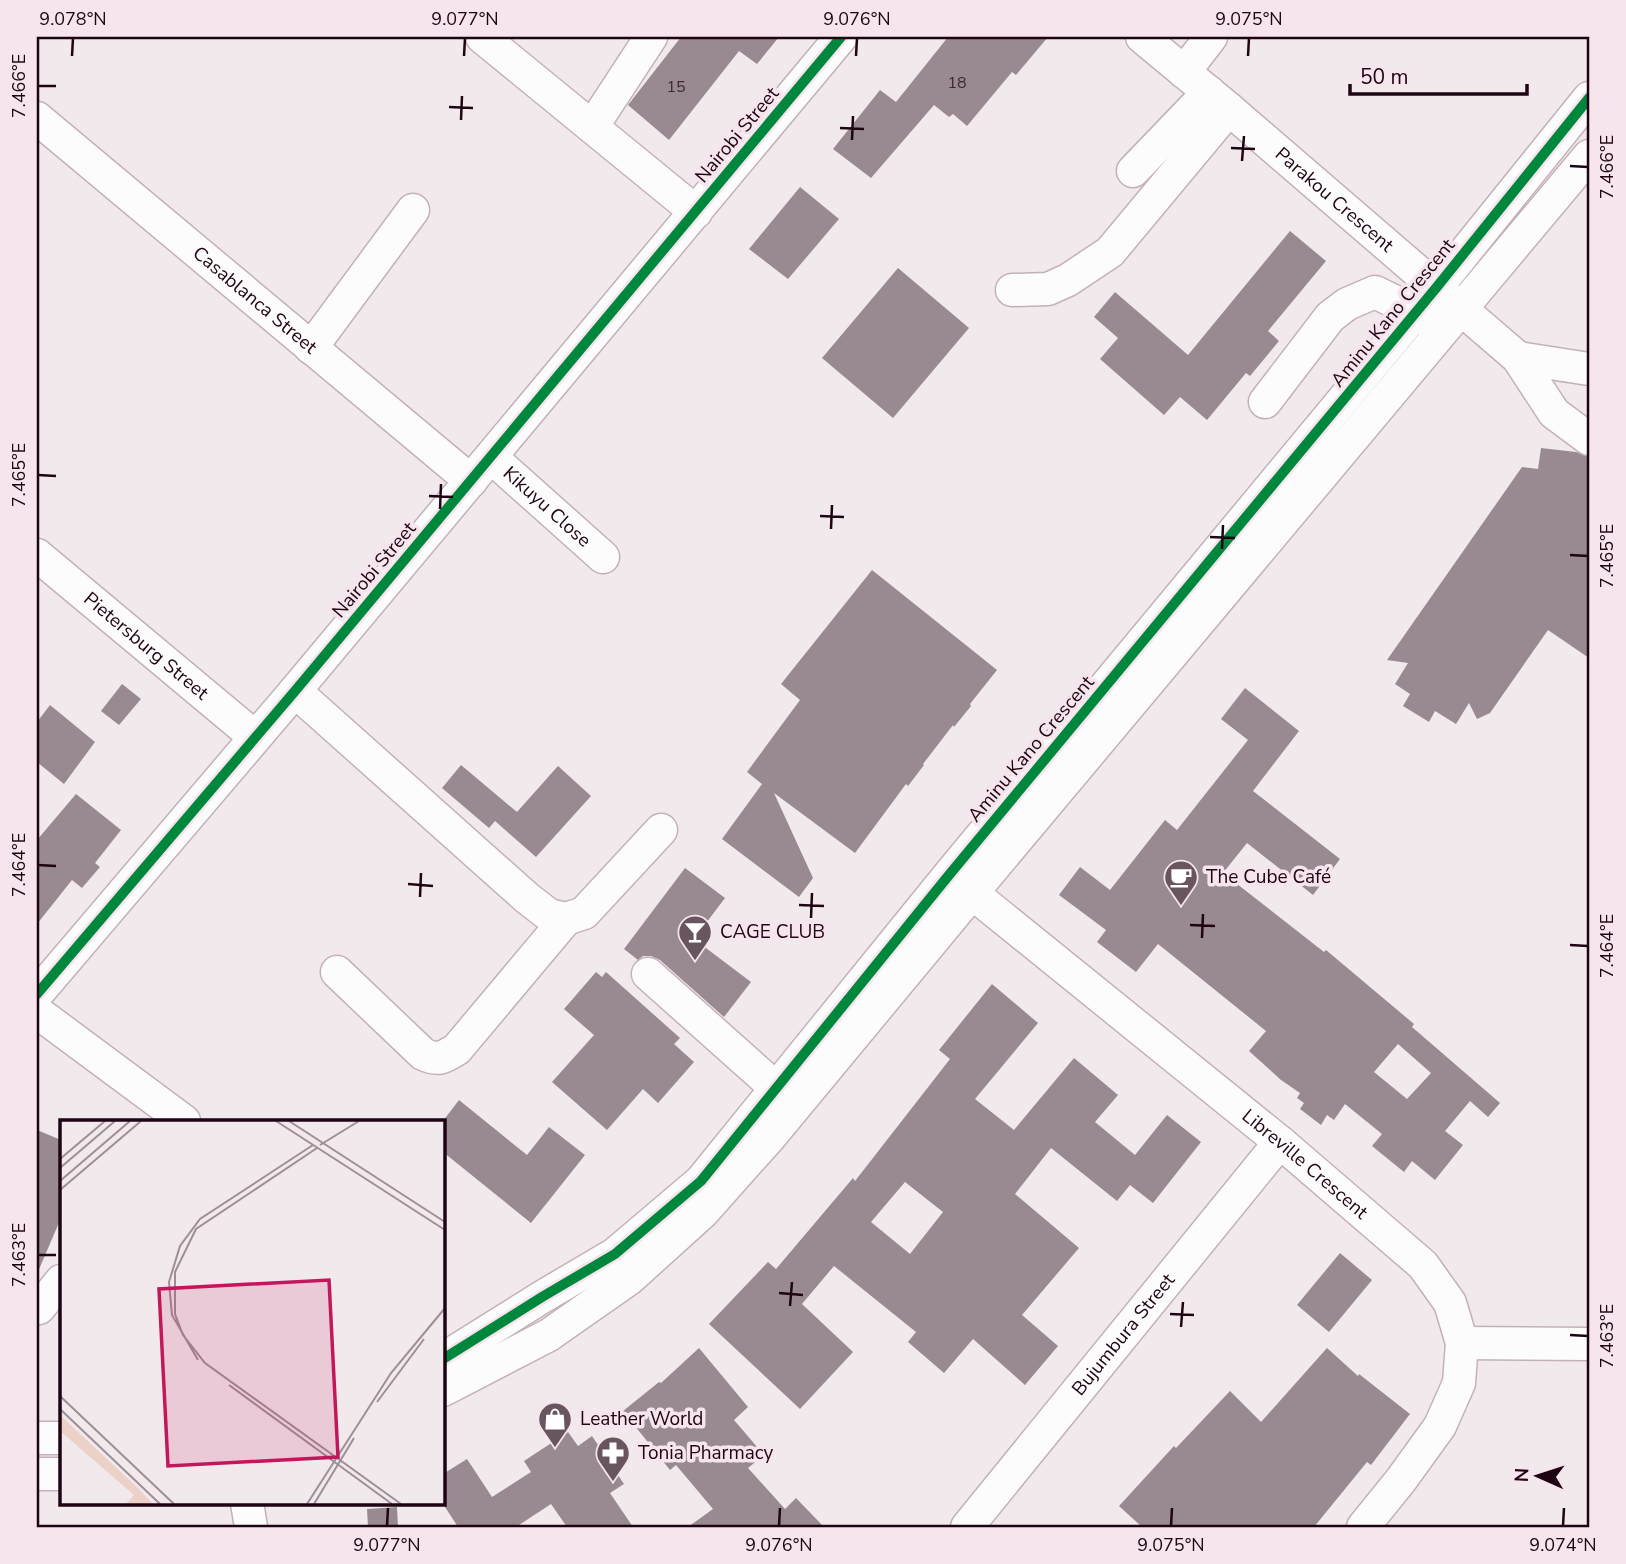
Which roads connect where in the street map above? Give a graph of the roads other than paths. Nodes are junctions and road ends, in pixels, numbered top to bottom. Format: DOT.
graph roads {
  1 [pos="482,37"];
  2 [pos="651,37"];
  3 [pos="841,37"];
  4 [pos="1142,37"];
  5 [pos="1210,37"];
  6 [pos="1184,72"];
  7 [pos="1589,98"];
  8 [pos="1219,101"];
  9 [pos="37,118"];
  10 [pos="592,127"];
  11 [pos="1589,156"];
  12 [pos="1133,171"];
  13 [pos="413,210"];
  14 [pos="696,212"];
  15 [pos="1437,288"];
  16 [pos="1012,290"];
  17 [pos="1416,312"];
  18 [pos="1451,321"];
  19 [pos="312,348"];
  20 [pos="1518,358"];
  21 [pos="1589,369"];
  22 [pos="1265,402"];
  23 [pos="1554,413"];
  24 [pos="1589,439"];
  25 [pos="491,457"];
  26 [pos="471,481"];
  27 [pos="37,555"];
  28 [pos="603,557"];
  29 [pos="295,691"];
  30 [pos="255,737"];
  31 [pos="661,830"];
  32 [pos="961,884"];
  33 [pos="566,919"];
  34 [pos="337,972"];
  35 [pos="648,974"];
  36 [pos="37,994"];
  37 [pos="37,1012"];
  38 [pos="778,1089"];
  39 [pos="183,1120"];
  40 [pos="1280,1142"];
  41 [pos="60,1282"];
  42 [pos="39,1308"];
  43 [pos="1462,1343"];
  44 [pos="1589,1344"];
  45 [pos="444,1358"];
  46 [pos="444,1389"];
  47 [pos="37,1438"];
  48 [pos="60,1438"];
  49 [pos="37,1474"];
  50 [pos="60,1474"];
  51 [pos="247,1504"];
  52 [pos="251,1527"];
  53 [pos="967,1527"];
  54 [pos="1363,1527"];
  1 -- 10 [label="street"];
  2 -- 10 [label="street"];
  3 -- 14 [label="street, Nairobi Street"];
  4 -- 6 [label="street, Parakou Crescent"];
  5 -- 6 [label="street"];
  6 -- 8 [label="street, Parakou Crescent"];
  7 -- 15 [label="street, Aminu Kano Crescent"];
  8 -- 12 [label="street"];
  8 -- 15 [label="street, Parakou Crescent"];
  8 -- 16 [label="street"];
  9 -- 19 [label="street, Casablanca Street"];
  10 -- 14 [label="street"];
  11 -- 18 [label="street"];
  13 -- 19 [label="street"];
  14 -- 25 [label="street, Nairobi Street"];
  15 -- 17 [label="street, Aminu Kano Crescent"];
  15 -- 18 [label="street, Parakou Crescent"];
  17 -- 18 [label="street"];
  17 -- 22 [label="street"];
  17 -- 32 [label="street, Aminu Kano Crescent"];
  18 -- 20 [label="street"];
  18 -- 32 [label="street"];
  19 -- 26 [label="street, Casablanca Street"];
  20 -- 21 [label="street"];
  20 -- 23 [label="street"];
  21 -- 23 [label="street"];
  23 -- 24 [label="street"];
  25 -- 26 [label="street, Nairobi Street"];
  25 -- 28 [label="street, Kikuyu Close"];
  26 -- 29 [label="street, Nairobi Street"];
  27 -- 30 [label="street, Pietersburg Street"];
  29 -- 30 [label="street, Nairobi Street"];
  29 -- 33 [label="street"];
  30 -- 36 [label="street, Nairobi Street"];
  31 -- 33 [label="street"];
  32 -- 38 [label="street, Aminu Kano Crescent"];
  32 -- 40 [label="street, Libreville Crescent"];
  32 -- 46 [label="street"];
  33 -- 34 [label="street"];
  35 -- 38 [label="street"];
  37 -- 39 [label="street"];
  38 -- 45 [label="street, Aminu Kano Crescent"];
  40 -- 43 [label="street, Libreville Crescent"];
  40 -- 53 [label="street, Bujumbura Street"];
  41 -- 42 [label="street"];
  43 -- 44 [label="street"];
  43 -- 54 [label="street, Libreville Crescent"];
  47 -- 48 [label="street"];
  49 -- 50 [label="street"];
  51 -- 52 [label="street"];
}
